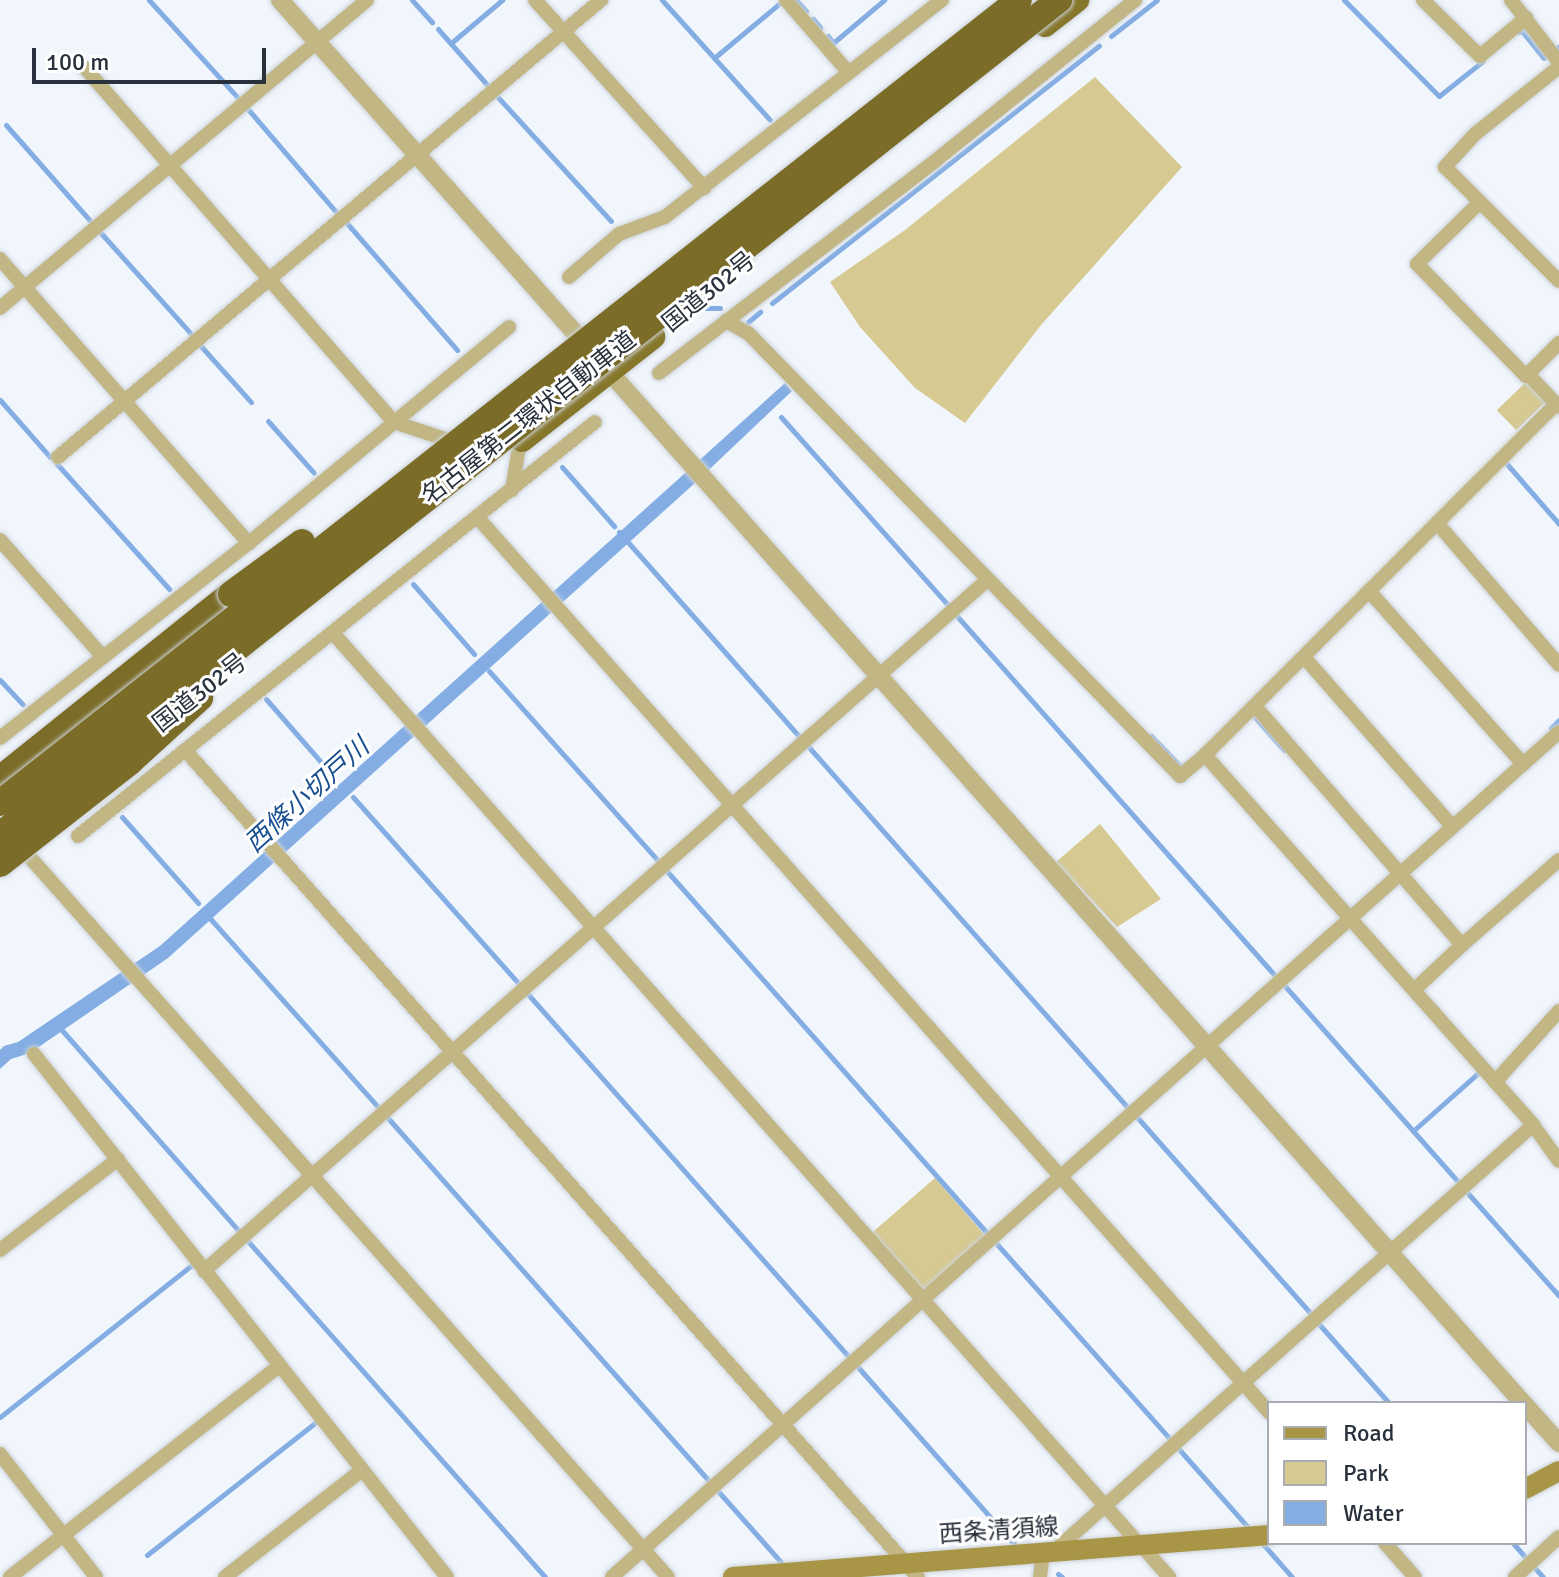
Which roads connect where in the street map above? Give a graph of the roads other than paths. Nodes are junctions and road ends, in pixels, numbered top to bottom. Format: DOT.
graph roads {
  1 [pos="280,0"];
  2 [pos="367,0"];
  3 [pos="535,0"];
  4 [pos="601,0"];
  5 [pos="786,0"];
  6 [pos="942,0"];
  7 [pos="1019,0"];
  8 [pos="1059,0"];
  9 [pos="1077,0"];
  10 [pos="1135,0"];
  11 [pos="1423,0"];
  12 [pos="1511,0"];
  13 [pos="1526,18"];
  14 [pos="563,32"];
  15 [pos="317,40"];
  16 [pos="1559,64"];
  17 [pos="85,68"];
  18 [pos="849,73"];
  19 [pos="418,155"];
  20 [pos="170,165"];
  21 [pos="704,188"];
  22 [pos="1479,203"];
  23 [pos="0,259"];
  24 [pos="569,277"];
  25 [pos="269,279"];
  26 [pos="1559,281"];
  27 [pos="25,287"];
  28 [pos="0,308"];
  29 [pos="726,321"];
  30 [pos="509,327"];
  31 [pos="1559,343"];
  32 [pos="565,358"];
  33 [pos="609,372"];
  34 [pos="659,373"];
  35 [pos="1528,374"];
  36 [pos="125,401"];
  37 [pos="1558,406"];
  38 [pos="394,422"];
  39 [pos="595,422"];
  40 [pos="520,441"];
  41 [pos="58,457"];
  42 [pos="501,457"];
  43 [pos="512,490"];
  44 [pos="478,518"];
  45 [pos="1437,523"];
  46 [pos="394,524"];
  47 [pos="0,540"];
  48 [pos="249,543"];
  49 [pos="986,581"];
  50 [pos="1369,591"];
  51 [pos="333,633"];
  52 [pos="103,657"];
  53 [pos="1304,657"];
  54 [pos="1559,665"];
  55 [pos="878,675"];
  56 [pos="1255,706"];
  57 [pos="158,725"];
  58 [pos="1558,734"];
  59 [pos="0,738"];
  60 [pos="185,750"];
  61 [pos="1205,755"];
  62 [pos="1523,764"];
  63 [pos="163,768"];
  64 [pos="0,779"];
  65 [pos="0,803"];
  66 [pos="731,804"];
  67 [pos="1453,827"];
  68 [pos="3,836"];
  69 [pos="78,836"];
  70 [pos="1559,860"];
  71 [pos="0,864"];
  72 [pos="1400,873"];
  73 [pos="1350,918"];
  74 [pos="593,927"];
  75 [pos="1462,945"];
  76 [pos="1414,990"];
  77 [pos="1559,1011"];
  78 [pos="1208,1047"];
  79 [pos="452,1051"];
  80 [pos="34,1054"];
  81 [pos="1495,1082"];
  82 [pos="1533,1125"];
  83 [pos="1559,1132"];
  84 [pos="1546,1142"];
  85 [pos="118,1159"];
  86 [pos="1559,1161"];
  87 [pos="313,1174"];
  88 [pos="1061,1177"];
  89 [pos="0,1250"];
  90 [pos="1389,1251"];
  91 [pos="204,1271"];
  92 [pos="923,1300"];
  93 [pos="279,1366"];
  94 [pos="1242,1382"];
  95 [pos="1521,1401"];
  96 [pos="1527,1407"];
  97 [pos="1267,1410"];
  98 [pos="783,1425"];
  99 [pos="1559,1443"];
  100 [pos="0,1454"];
  101 [pos="362,1470"];
  102 [pos="1559,1471"];
  103 [pos="1527,1488"];
  104 [pos="1104,1506"];
  105 [pos="62,1535"];
  106 [pos="1267,1535"];
  107 [pos="1559,1537"];
  108 [pos="1140,1545"];
  109 [pos="1387,1545"];
  110 [pos="644,1549"];
  111 [pos="1047,1553"];
  112 [pos="912,1570"];
  113 [pos="10,1577"];
  114 [pos="96,1577"];
  115 [pos="225,1577"];
  116 [pos="447,1577"];
  117 [pos="612,1577"];
  118 [pos="668,1577"];
  119 [pos="733,1577"];
  120 [pos="1040,1577"];
  121 [pos="1169,1577"];
  122 [pos="1415,1577"];
  123 [pos="1515,1577"];
  1 -- 15 [label="street"];
  2 -- 15 [label="street"];
  3 -- 14 [label="street"];
  4 -- 14 [label="street"];
  5 -- 18 [label="street"];
  6 -- 18 [label="street"];
  7 -- 32 [label="highway, 名古屋第二環状自動車道, bridge"];
  8 -- 46 [label="highway, 名古屋第二環状自動車道, bridge"];
  9 -- 33 [label="highway, 国道302号"];
  10 -- 29 [label="street"];
  11 -- 13 [label="street"];
  12 -- 13 [label="street"];
  13 -- 16 [label="street"];
  14 -- 19 [label="street"];
  14 -- 21 [label="street"];
  15 -- 19 [label="street"];
  15 -- 20 [label="street"];
  16 -- 22 [label="street"];
  17 -- 20 [label="street"];
  18 -- 21 [label="street"];
  19 -- 25 [label="street"];
  19 -- 33 [label="street"];
  20 -- 25 [label="street"];
  20 -- 27 [label="street"];
  21 -- 24 [label="street"];
  22 -- 26 [label="street"];
  22 -- 35 [label="street"];
  23 -- 27 [label="street"];
  25 -- 36 [label="street"];
  25 -- 38 [label="street"];
  27 -- 28 [label="street"];
  27 -- 36 [label="street"];
  29 -- 34 [label="street"];
  29 -- 49 [label="street"];
  30 -- 38 [label="street"];
  31 -- 35 [label="street"];
  32 -- 64 [label="highway, bridge"];
  32 -- 65 [label="highway, 名古屋第二環状自動車道, bridge"];
  33 -- 40 [label="highway, 国道302号"];
  33 -- 55 [label="street"];
  35 -- 37 [label="street"];
  36 -- 41 [label="street"];
  36 -- 48 [label="street"];
  37 -- 45 [label="street"];
  38 -- 42 [label="street"];
  38 -- 48 [label="street"];
  39 -- 43 [label="street"];
  40 -- 42 [label="highway, 国道302号"];
  40 -- 43 [label="street"];
  42 -- 57 [label="highway, 国道302号"];
  43 -- 44 [label="street"];
  44 -- 51 [label="street"];
  44 -- 66 [label="street"];
  45 -- 50 [label="street"];
  45 -- 54 [label="street"];
  46 -- 68 [label="highway, 名古屋第二環状自動車道, bridge"];
  46 -- 71 [label="highway, bridge"];
  47 -- 52 [label="street"];
  48 -- 52 [label="street"];
  49 -- 55 [label="street"];
  49 -- 61 [label="street"];
  50 -- 53 [label="street"];
  50 -- 62 [label="street"];
  51 -- 60 [label="street"];
  51 -- 74 [label="street"];
  52 -- 59 [label="street"];
  53 -- 56 [label="street"];
  53 -- 67 [label="street"];
  55 -- 66 [label="street"];
  55 -- 78 [label="street"];
  56 -- 61 [label="street"];
  56 -- 72 [label="street"];
  57 -- 63 [label="street"];
  57 -- 68 [label="highway, 国道302号"];
  58 -- 62 [label="street"];
  60 -- 63 [label="street"];
  60 -- 79 [label="street"];
  61 -- 73 [label="street"];
  62 -- 67 [label="street"];
  63 -- 69 [label="street"];
  66 -- 74 [label="street"];
  66 -- 88 [label="street"];
  67 -- 72 [label="street"];
  68 -- 87 [label="street"];
  70 -- 75 [label="street"];
  72 -- 73 [label="street"];
  72 -- 75 [label="street"];
  73 -- 76 [label="street"];
  73 -- 78 [label="street"];
  74 -- 79 [label="street"];
  74 -- 92 [label="street"];
  75 -- 76 [label="street"];
  76 -- 81 [label="street"];
  77 -- 81 [label="street"];
  78 -- 88 [label="street"];
  78 -- 90 [label="street"];
  79 -- 87 [label="street"];
  79 -- 98 [label="street"];
  80 -- 85 [label="street"];
  81 -- 82 [label="street"];
  82 -- 84 [label="street"];
  82 -- 90 [label="street"];
  83 -- 84 [label="street"];
  84 -- 86 [label="street"];
  85 -- 89 [label="street"];
  85 -- 91 [label="street"];
  87 -- 91 [label="street"];
  87 -- 110 [label="street"];
  88 -- 92 [label="street"];
  88 -- 94 [label="street"];
  90 -- 94 [label="street"];
  90 -- 95 [label="street"];
  91 -- 93 [label="street"];
  92 -- 98 [label="street"];
  92 -- 104 [label="street"];
  93 -- 101 [label="street"];
  93 -- 105 [label="street"];
  94 -- 97 [label="street"];
  94 -- 104 [label="street"];
  96 -- 99 [label="street"];
  98 -- 110 [label="street"];
  98 -- 112 [label="street"];
  100 -- 105 [label="street"];
  101 -- 115 [label="street"];
  101 -- 116 [label="street"];
  102 -- 103 [label="main road"];
  104 -- 108 [label="street"];
  104 -- 111 [label="street"];
  105 -- 113 [label="street"];
  105 -- 114 [label="street"];
  106 -- 108 [label="main road, 西条清須線"];
  107 -- 123 [label="street"];
  108 -- 111 [label="main road, 西条清須線"];
  108 -- 121 [label="street"];
  109 -- 122 [label="street"];
  110 -- 117 [label="street"];
  110 -- 118 [label="street"];
  111 -- 112 [label="main road, 西条清須線"];
  111 -- 120 [label="street"];
  112 -- 119 [label="main road, 西条清須線"];
}
